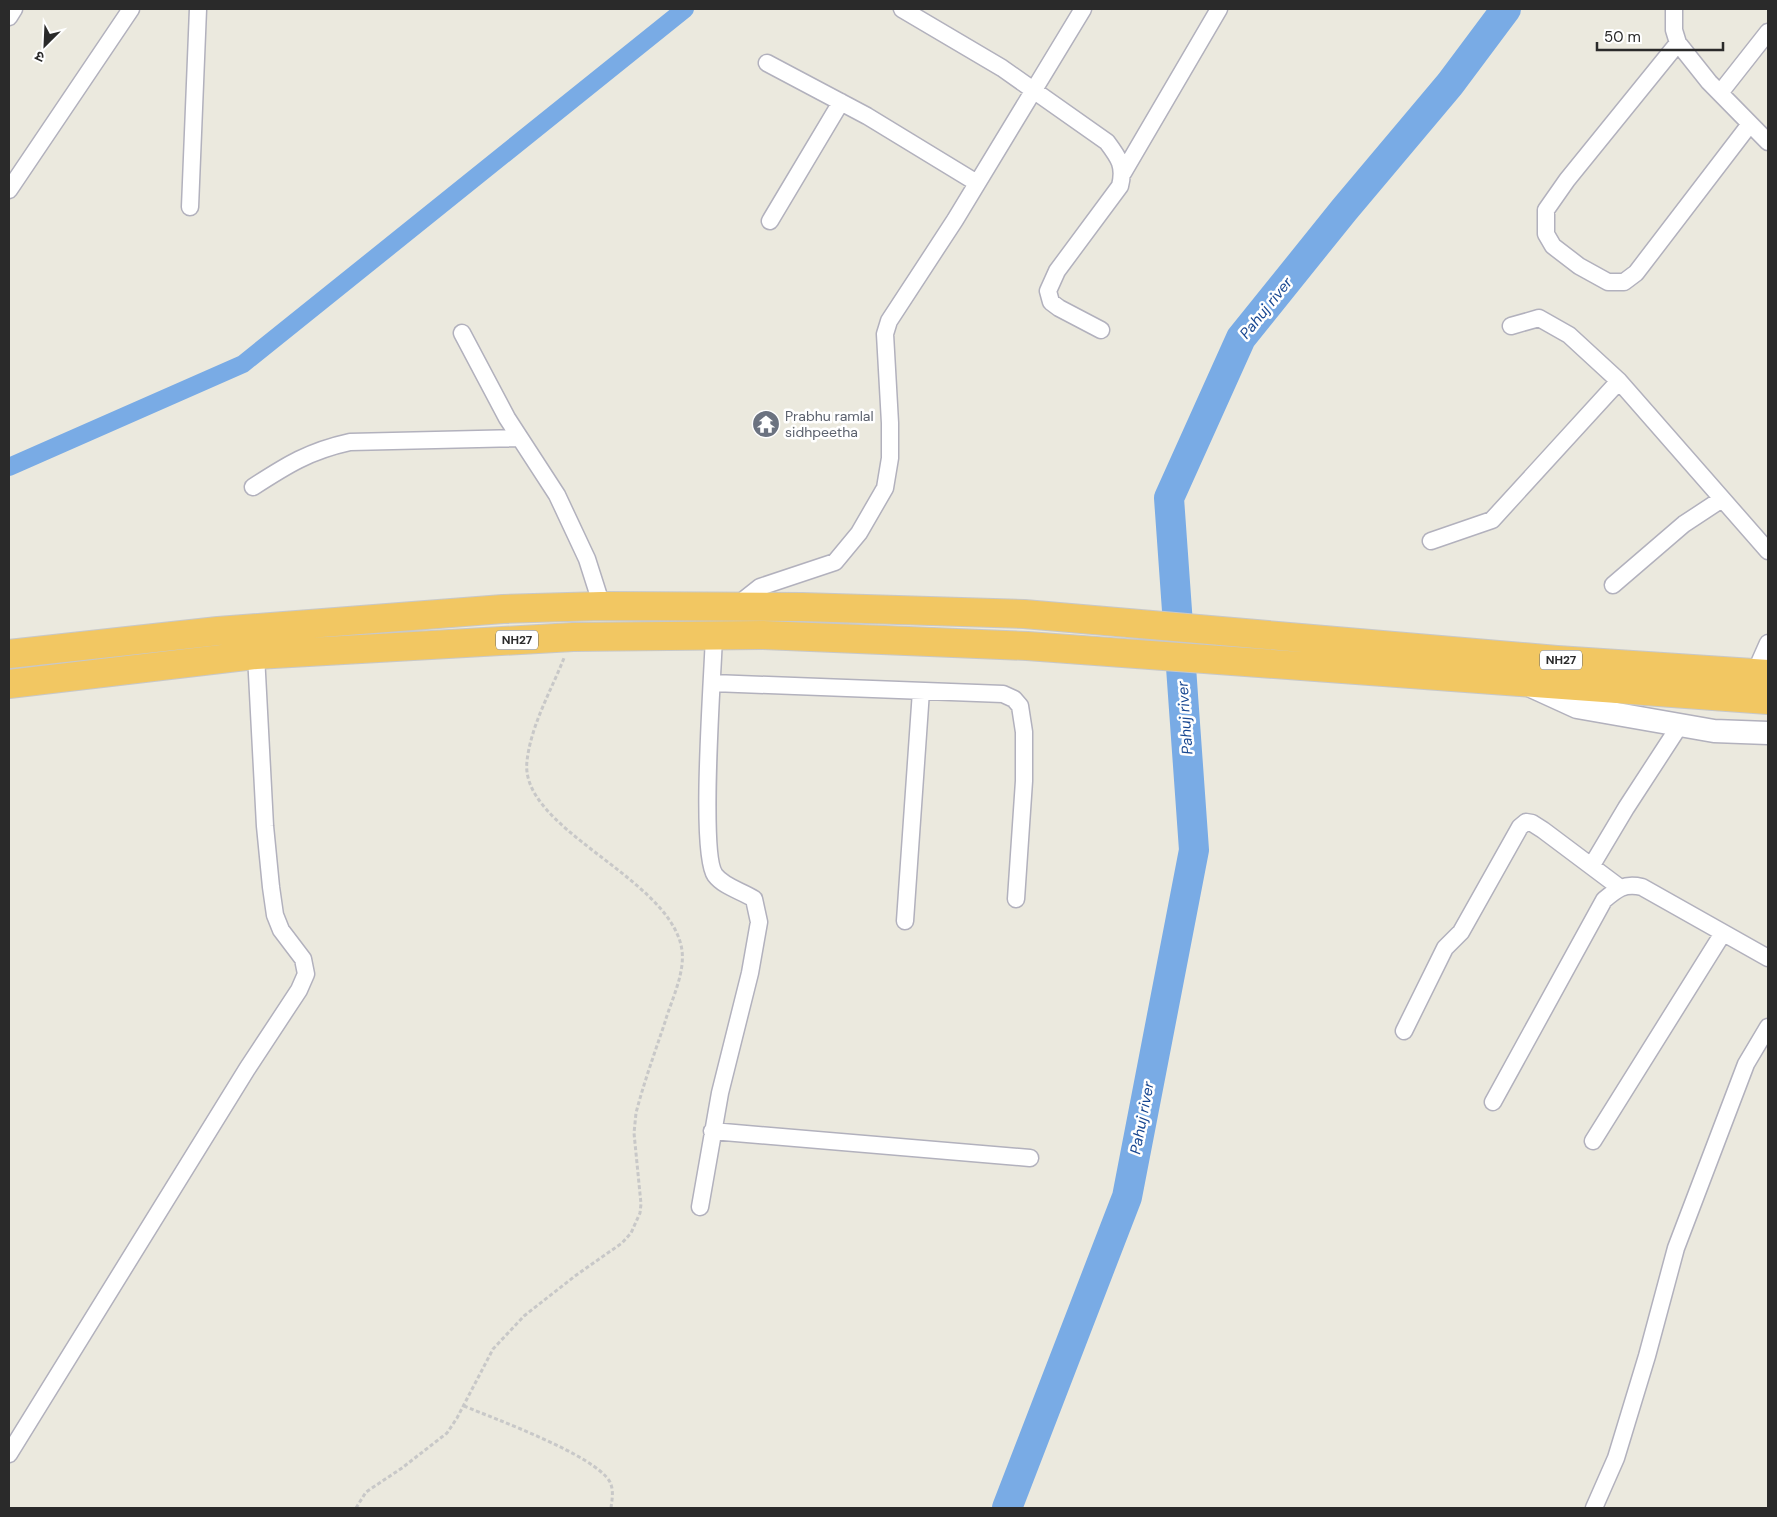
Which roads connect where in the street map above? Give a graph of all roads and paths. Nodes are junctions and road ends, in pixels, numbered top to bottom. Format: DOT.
graph roads {
  1 [pos="14,9"];
  2 [pos="131,9"];
  3 [pos="198,9"];
  4 [pos="902,9"];
  5 [pos="1083,9"];
  6 [pos="1219,9"];
  7 [pos="1674,9"];
  8 [pos="9,16"];
  9 [pos="1768,32"];
  10 [pos="1678,43"];
  11 [pos="767,63"];
  12 [pos="1033,89"];
  13 [pos="1720,93"];
  14 [pos="841,102"];
  15 [pos="1750,124"];
  16 [pos="1768,142"];
  17 [pos="1123,173"];
  18 [pos="977,183"];
  19 [pos="9,190"];
  20 [pos="190,207"];
  21 [pos="770,221"];
  22 [pos="1511,326"];
  23 [pos="1101,330"];
  24 [pos="462,333"];
  25 [pos="1619,381"];
  26 [pos="519,438"];
  27 [pos="253,487"];
  28 [pos="1722,499"];
  29 [pos="1431,541"];
  30 [pos="1768,551"];
  31 [pos="1614,585"];
  32 [pos="602,606"];
  33 [pos="735,606"];
  34 [pos="714,635"];
  35 [pos="573,637"];
  36 [pos="9,654"];
  37 [pos="256,655"];
  38 [pos="1557,660"];
  39 [pos="1766,660"];
  40 [pos="1603,676"];
  41 [pos="713,683"];
  42 [pos="9,684"];
  43 [pos="1526,684"];
  44 [pos="921,690"];
  45 [pos="1768,700"];
  46 [pos="1680,725"];
  47 [pos="1768,733"];
  48 [pos="1592,865"];
  49 [pos="1619,887"];
  50 [pos="1016,899"];
  51 [pos="905,921"];
  52 [pos="1723,933"];
  53 [pos="1768,958"];
  54 [pos="1768,1027"];
  55 [pos="1404,1031"];
  56 [pos="1492,1102"];
  57 [pos="712,1131"];
  58 [pos="1593,1141"];
  59 [pos="1030,1158"];
  60 [pos="700,1207"];
  61 [pos="464,1406"];
  62 [pos="9,1454"];
  63 [pos="356,1508"];
  64 [pos="611,1508"];
  65 [pos="1594,1508"];
  1 -- 8 [label="street"];
  2 -- 19 [label="street"];
  3 -- 20 [label="street"];
  4 -- 12 [label="street"];
  5 -- 12 [label="street"];
  6 -- 17 [label="street"];
  7 -- 10 [label="street"];
  9 -- 13 [label="street"];
  10 -- 13 [label="street"];
  10 -- 15 [label="street"];
  11 -- 14 [label="street"];
  12 -- 17 [label="street"];
  12 -- 18 [label="street"];
  13 -- 15 [label="street"];
  14 -- 18 [label="street"];
  14 -- 21 [label="street"];
  15 -- 16 [label="street"];
  17 -- 23 [label="street"];
  18 -- 33 [label="street"];
  22 -- 25 [label="street"];
  24 -- 26 [label="street"];
  25 -- 28 [label="street"];
  25 -- 29 [label="street"];
  26 -- 27 [label="street"];
  26 -- 32 [label="street"];
  28 -- 30 [label="street"];
  28 -- 31 [label="street"];
  32 -- 33 [label="highway, NH27"];
  32 -- 36 [label="highway, NH27"];
  33 -- 38 [label="highway, NH27"];
  34 -- 35 [label="highway, NH27"];
  34 -- 41 [label="street"];
  34 -- 43 [label="highway, NH27"];
  35 -- 37 [label="highway, NH27"];
  35 -- 61 [label="path"];
  37 -- 42 [label="highway, NH27"];
  37 -- 62 [label="street"];
  38 -- 39 [label="street"];
  38 -- 40 [label="highway, NH27"];
  39 -- 40 [label="highway, NH27"];
  40 -- 43 [label="highway, NH27"];
  40 -- 45 [label="highway, NH27"];
  41 -- 44 [label="street"];
  41 -- 57 [label="street"];
  43 -- 46 [label="street"];
  44 -- 50 [label="street"];
  44 -- 51 [label="street"];
  46 -- 47 [label="street"];
  46 -- 48 [label="street"];
  48 -- 49 [label="street"];
  48 -- 55 [label="street"];
  49 -- 52 [label="street"];
  49 -- 56 [label="street"];
  52 -- 53 [label="street"];
  52 -- 58 [label="street"];
  54 -- 65 [label="street"];
  57 -- 59 [label="street"];
  57 -- 60 [label="street"];
  61 -- 63 [label="path"];
  61 -- 64 [label="path"];
}
